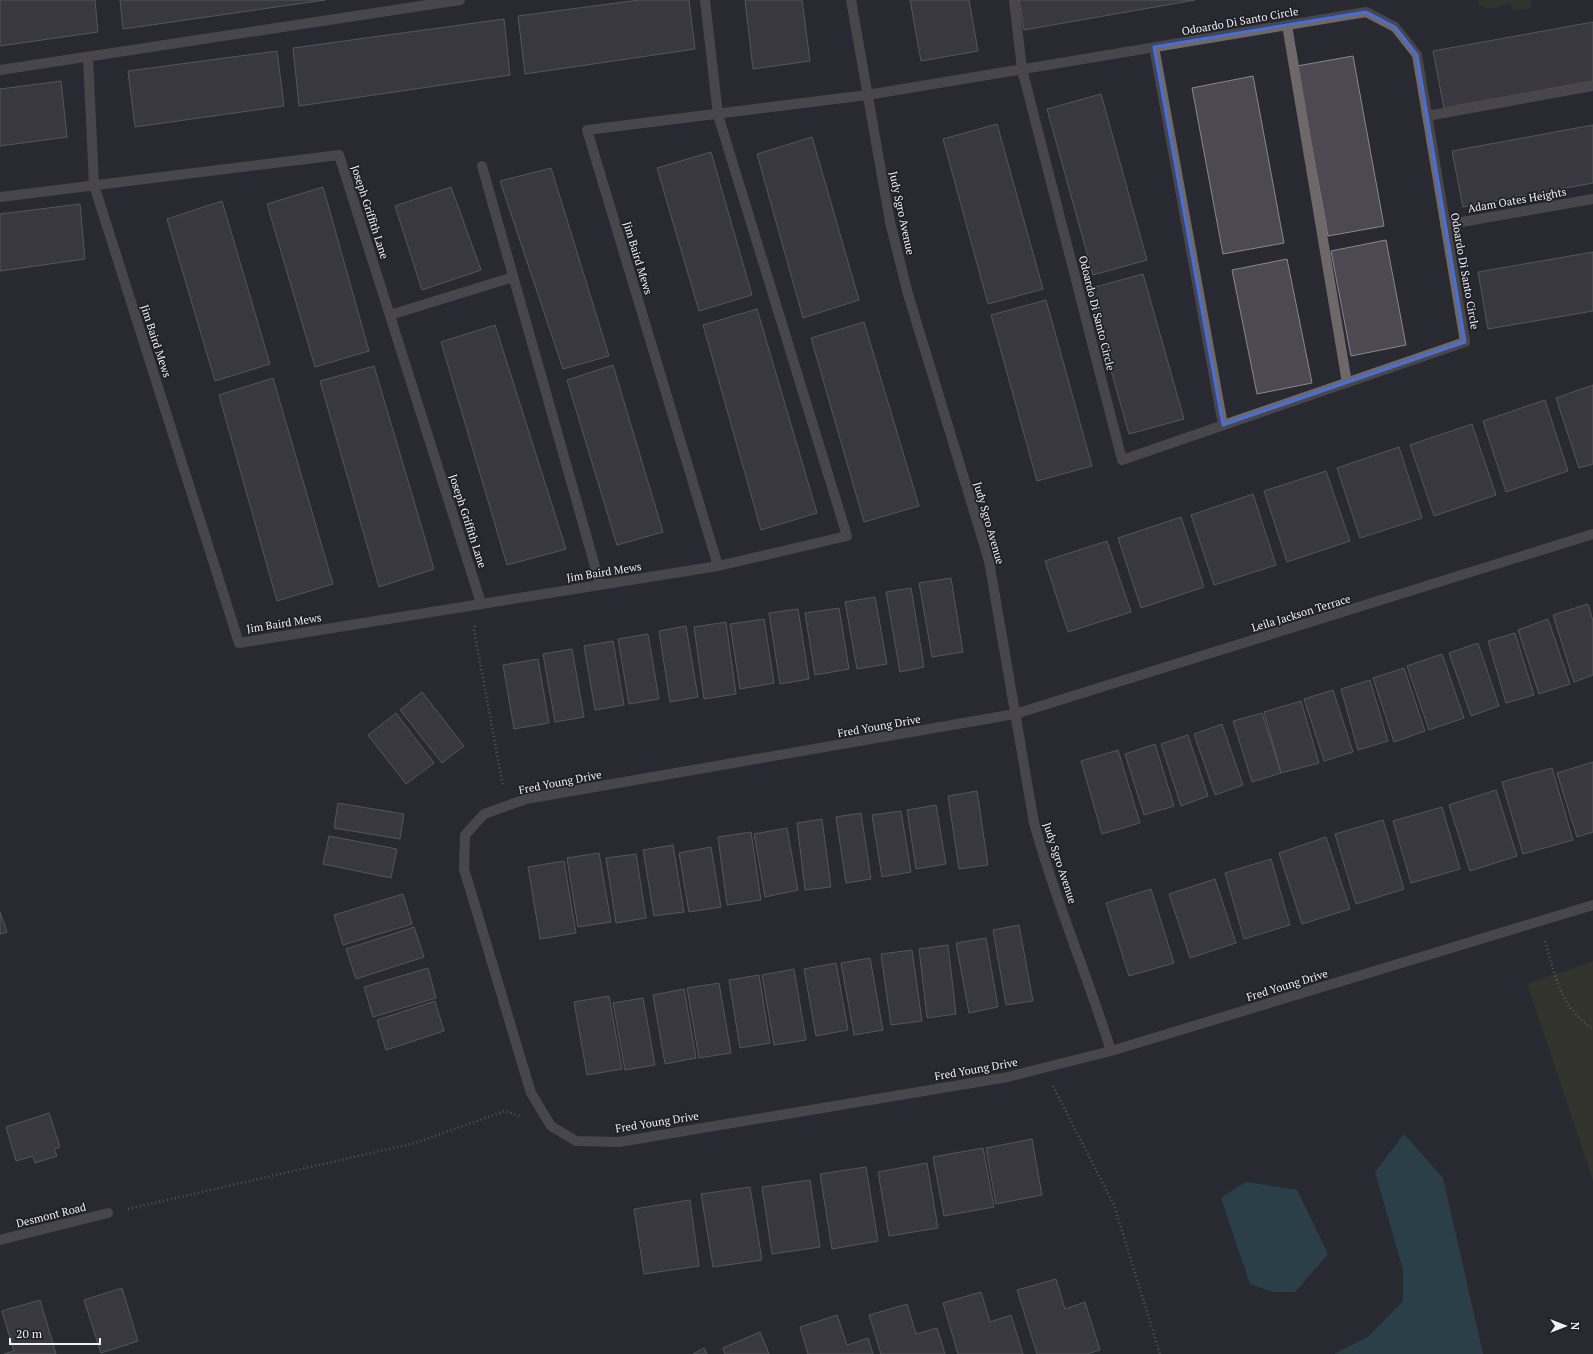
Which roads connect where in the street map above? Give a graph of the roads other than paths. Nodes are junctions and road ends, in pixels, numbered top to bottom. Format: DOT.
graph roads {
  1 [pos="460,0"];
  2 [pos="705,0"];
  3 [pos="851,0"];
  4 [pos="1014,0"];
  5 [pos="1287,25"];
  6 [pos="1154,47"];
  7 [pos="88,57"];
  8 [pos="0,70"];
  9 [pos="1022,70"];
  10 [pos="1593,86"];
  11 [pos="867,96"];
  12 [pos="718,115"];
  13 [pos="1427,116"];
  14 [pos="482,166"];
  15 [pos="94,185"];
  16 [pos="0,196"];
  17 [pos="1593,200"];
  18 [pos="1445,225"];
  19 [pos="513,276"];
  20 [pos="390,315"];
  21 [pos="1346,383"];
  22 [pos="1223,425"];
  23 [pos="1593,534"];
  24 [pos="718,566"];
  25 [pos="600,584"];
  26 [pos="481,603"];
  27 [pos="1015,714"];
  28 [pos="1593,904"];
  29 [pos="1111,1051"];
  30 [pos="108,1214"];
  31 [pos="0,1240"];
  1 -- 7 [label="street"];
  2 -- 12 [label="street"];
  3 -- 11 [label="street, Judy Sgro Avenue"];
  4 -- 9 [label="street"];
  5 -- 6 [label="street, Odoardo Di Santo Circle"];
  5 -- 13 [label="street, Odoardo Di Santo Circle"];
  5 -- 21 [label="street"];
  6 -- 9 [label="street, Odoardo Di Santo Circle"];
  6 -- 22 [label="street"];
  7 -- 8 [label="street"];
  7 -- 15 [label="street"];
  9 -- 11 [label="street, Odoardo Di Santo Circle"];
  9 -- 22 [label="street, Odoardo Di Santo Circle"];
  10 -- 13 [label="street"];
  11 -- 12 [label="street, Jim Baird Mews"];
  11 -- 27 [label="street, Judy Sgro Avenue"];
  12 -- 24 [label="street"];
  12 -- 24 [label="street, Jim Baird Mews"];
  13 -- 18 [label="street, Odoardo Di Santo Circle"];
  14 -- 19 [label="street"];
  15 -- 16 [label="street, Joseph Griffith Lane"];
  15 -- 20 [label="street, Joseph Griffith Lane"];
  15 -- 26 [label="street, Jim Baird Mews"];
  17 -- 18 [label="street, Adam Oates Heights"];
  18 -- 21 [label="street, Odoardo Di Santo Circle"];
  19 -- 20 [label="street"];
  19 -- 25 [label="street"];
  20 -- 26 [label="street, Joseph Griffith Lane"];
  21 -- 22 [label="street, Odoardo Di Santo Circle"];
  23 -- 27 [label="street, Leila Jackson Terrace"];
  24 -- 25 [label="street, Jim Baird Mews"];
  25 -- 26 [label="street, Jim Baird Mews"];
  27 -- 29 [label="street, Judy Sgro Avenue"];
  27 -- 29 [label="street, Fred Young Drive"];
  28 -- 29 [label="street, Fred Young Drive"];
  30 -- 31 [label="street, Desmont Road"];
}
